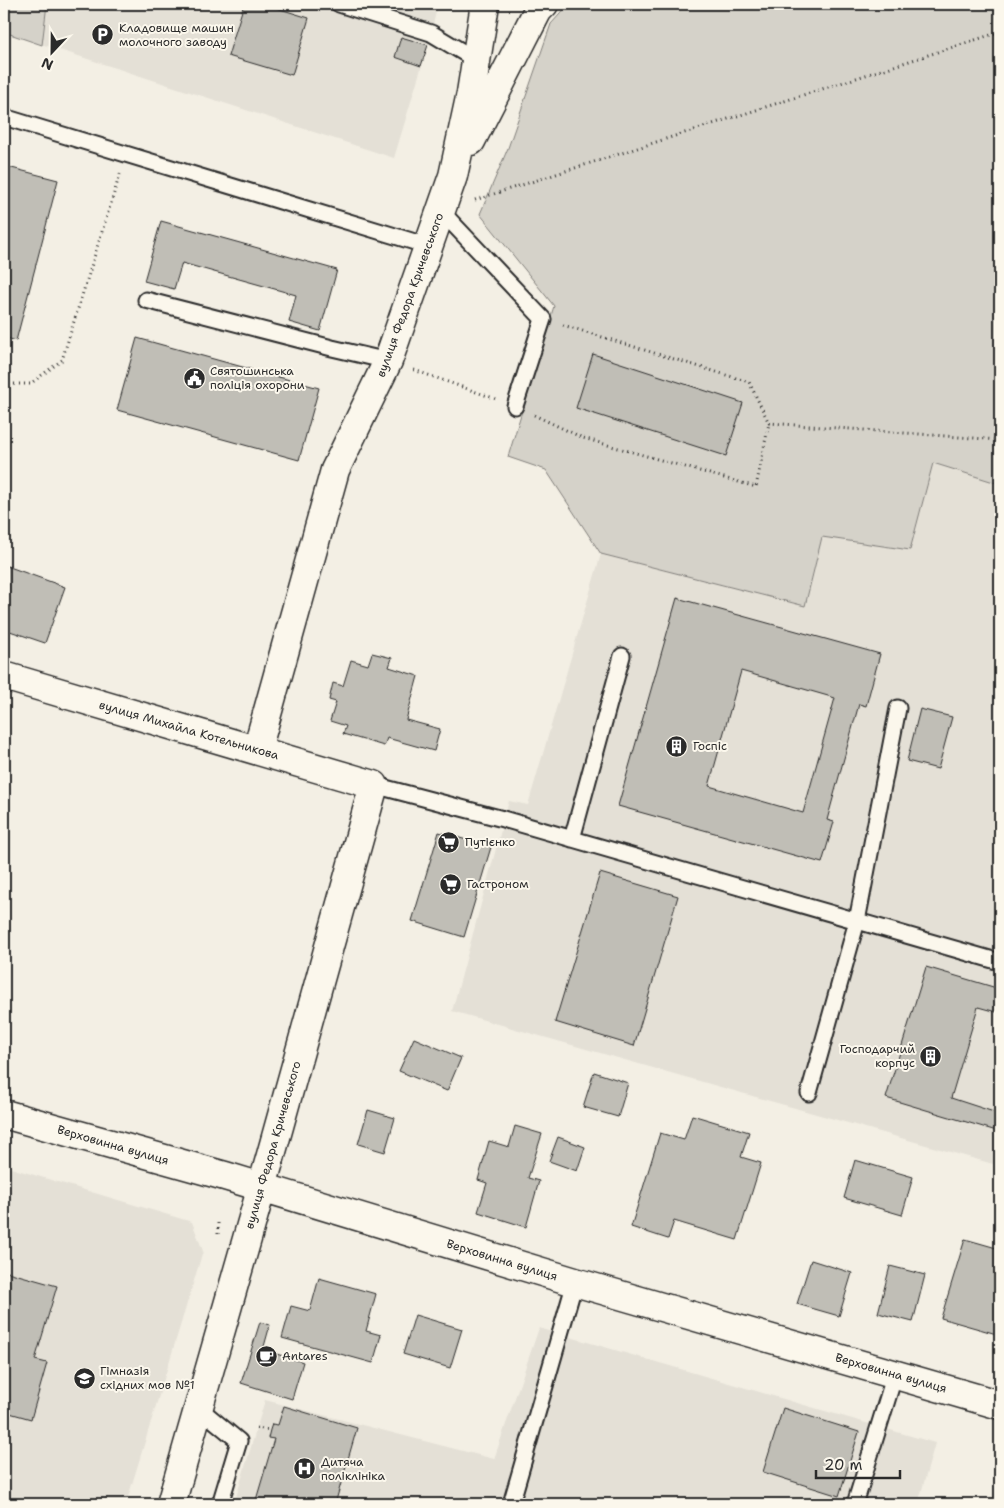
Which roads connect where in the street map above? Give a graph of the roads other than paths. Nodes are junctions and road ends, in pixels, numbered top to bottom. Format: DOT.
graph roads {
  1 [pos="339,4"];
  2 [pos="485,4"];
  3 [pos="544,4"];
  4 [pos="476,60"];
  5 [pos="4,117"];
  6 [pos="453,176"];
  7 [pos="441,211"];
  8 [pos="428,246"];
  9 [pos="146,300"];
  10 [pos="388,361"];
  11 [pos="515,406"];
  12 [pos="622,656"];
  13 [pos="4,676"];
  14 [pos="898,708"];
  15 [pos="257,750"];
  16 [pos="374,785"];
  17 [pos="572,839"];
  18 [pos="857,921"];
  19 [pos="1000,962"];
  20 [pos="810,1093"];
  21 [pos="4,1114"];
  22 [pos="261,1187"];
  23 [pos="575,1282"];
  24 [pos="895,1374"];
  25 [pos="1000,1405"];
  26 [pos="199,1408"];
  27 [pos="171,1504"];
  28 [pos="220,1504"];
  29 [pos="510,1504"];
  30 [pos="854,1504"];
  1 -- 4 [label="lane"];
  2 -- 4 [label="street, вулиця Федора Кричевського"];
  3 -- 6 [label="street"];
  4 -- 6 [label="street, вулиця Федора Кричевського"];
  5 -- 8 [label="lane"];
  6 -- 7 [label="street, вулиця Федора Кричевського"];
  7 -- 8 [label="street, вулиця Федора Кричевського"];
  7 -- 11 [label="lane"];
  8 -- 10 [label="street, вулиця Федора Кричевського"];
  9 -- 10 [label="lane"];
  10 -- 15 [label="street, вулиця Федора Кричевського"];
  12 -- 17 [label="lane"];
  13 -- 15 [label="street, вулиця Михайла Котельникова"];
  14 -- 18 [label="lane"];
  15 -- 16 [label="street, вулиця Михайла Котельникова"];
  16 -- 17 [label="lane"];
  16 -- 22 [label="street, вулиця Федора Кричевського"];
  17 -- 18 [label="lane"];
  18 -- 19 [label="lane"];
  18 -- 20 [label="lane"];
  21 -- 22 [label="street, Верховинна вулиця"];
  22 -- 23 [label="street, Верховинна вулиця"];
  22 -- 26 [label="street, вулиця Федора Кричевського"];
  23 -- 24 [label="street, Верховинна вулиця"];
  23 -- 29 [label="lane"];
  24 -- 25 [label="street, Верховинна вулиця"];
  24 -- 30 [label="lane"];
  26 -- 27 [label="street, вулиця Федора Кричевського"];
  26 -- 28 [label="lane"];
}
